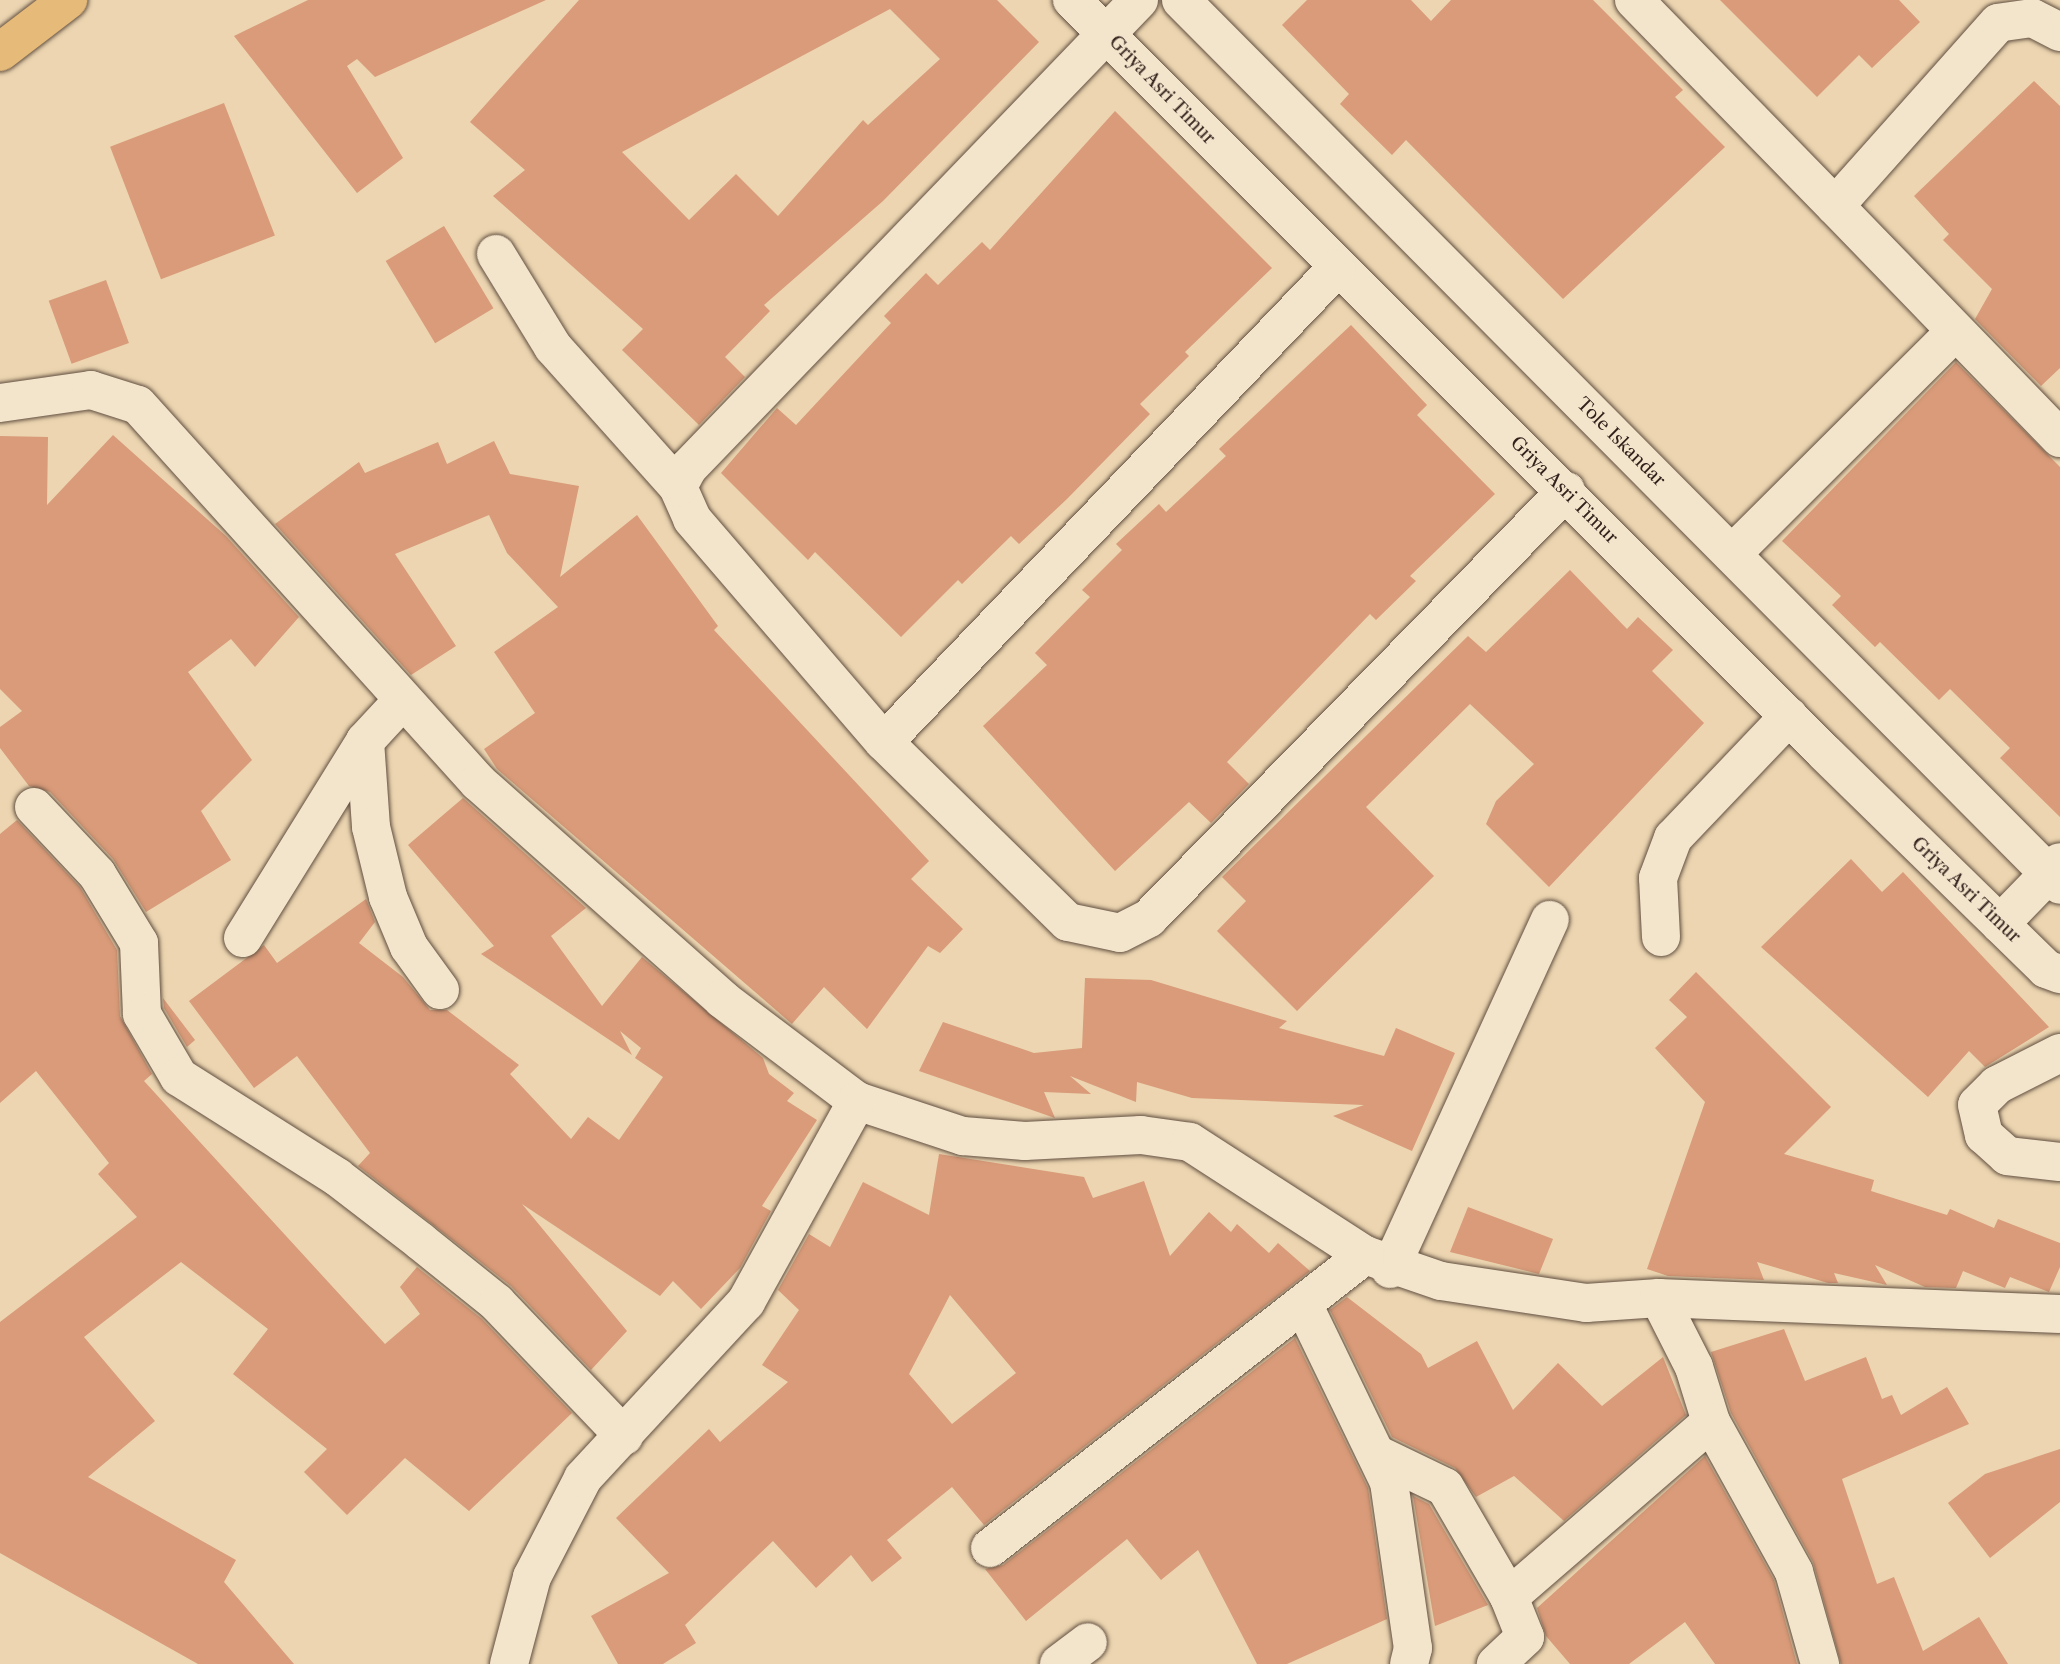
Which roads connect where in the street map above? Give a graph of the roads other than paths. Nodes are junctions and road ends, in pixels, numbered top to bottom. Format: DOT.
graph roads {
  1 [pos="68,0"];
  2 [pos="1072,0"];
  3 [pos="1139,0"];
  4 [pos="1181,0"];
  5 [pos="1634,0"];
  6 [pos="2060,32"];
  7 [pos="1107,34"];
  8 [pos="0,52"];
  9 [pos="1835,206"];
  10 [pos="496,254"];
  11 [pos="1336,269"];
  12 [pos="1954,333"];
  13 [pos="0,403"];
  14 [pos="2060,438"];
  15 [pos="678,487"];
  16 [pos="1566,491"];
  17 [pos="1732,554"];
  18 [pos="402,701"];
  19 [pos="1789,716"];
  20 [pos="365,741"];
  21 [pos="884,742"];
  22 [pos="34,807"];
  23 [pos="2056,873"];
  24 [pos="1550,919"];
  25 [pos="2000,924"];
  26 [pos="1661,937"];
  27 [pos="243,938"];
  28 [pos="2055,966"];
  29 [pos="440,990"];
  30 [pos="2060,1053"];
  31 [pos="857,1101"];
  32 [pos="2060,1162"];
  33 [pos="1378,1262"];
  34 [pos="1659,1298"];
  35 [pos="1303,1304"];
  36 [pos="2060,1314"];
  37 [pos="1711,1422"];
  38 [pos="624,1436"];
  39 [pos="1377,1454"];
  40 [pos="990,1548"];
  41 [pos="1509,1597"];
  42 [pos="509,1664"];
  43 [pos="1409,1664"];
  44 [pos="1496,1664"];
  45 [pos="1820,1664"];
  1 -- 8 [label="main road"];
  2 -- 7 [label="street, Griya Asri Timur"];
  3 -- 7 [label="street"];
  4 -- 17 [label="street, Tole Iskandar"];
  5 -- 9 [label="street"];
  6 -- 9 [label="street"];
  7 -- 11 [label="street, Griya Asri Timur"];
  7 -- 15 [label="street"];
  9 -- 12 [label="street"];
  10 -- 15 [label="street"];
  11 -- 16 [label="street, Griya Asri Timur"];
  11 -- 21 [label="street"];
  12 -- 14 [label="street"];
  12 -- 17 [label="street"];
  13 -- 18 [label="street"];
  15 -- 21 [label="street"];
  16 -- 19 [label="street, Griya Asri Timur"];
  16 -- 21 [label="street"];
  17 -- 23 [label="street, Tole Iskandar"];
  18 -- 20 [label="street"];
  18 -- 31 [label="street"];
  19 -- 25 [label="street, Griya Asri Timur"];
  19 -- 26 [label="street"];
  20 -- 27 [label="street"];
  20 -- 29 [label="street"];
  22 -- 38 [label="street"];
  23 -- 25 [label="street"];
  24 -- 33 [label="street"];
  25 -- 28 [label="street, Griya Asri Timur"];
  30 -- 32 [label="street"];
  31 -- 33 [label="street"];
  31 -- 38 [label="street"];
  33 -- 34 [label="street"];
  33 -- 35 [label="street"];
  34 -- 36 [label="street"];
  34 -- 37 [label="street"];
  35 -- 39 [label="street"];
  35 -- 40 [label="street"];
  37 -- 41 [label="street"];
  37 -- 45 [label="street"];
  38 -- 42 [label="street"];
  39 -- 41 [label="street"];
  39 -- 43 [label="street"];
  41 -- 44 [label="street"];
}
